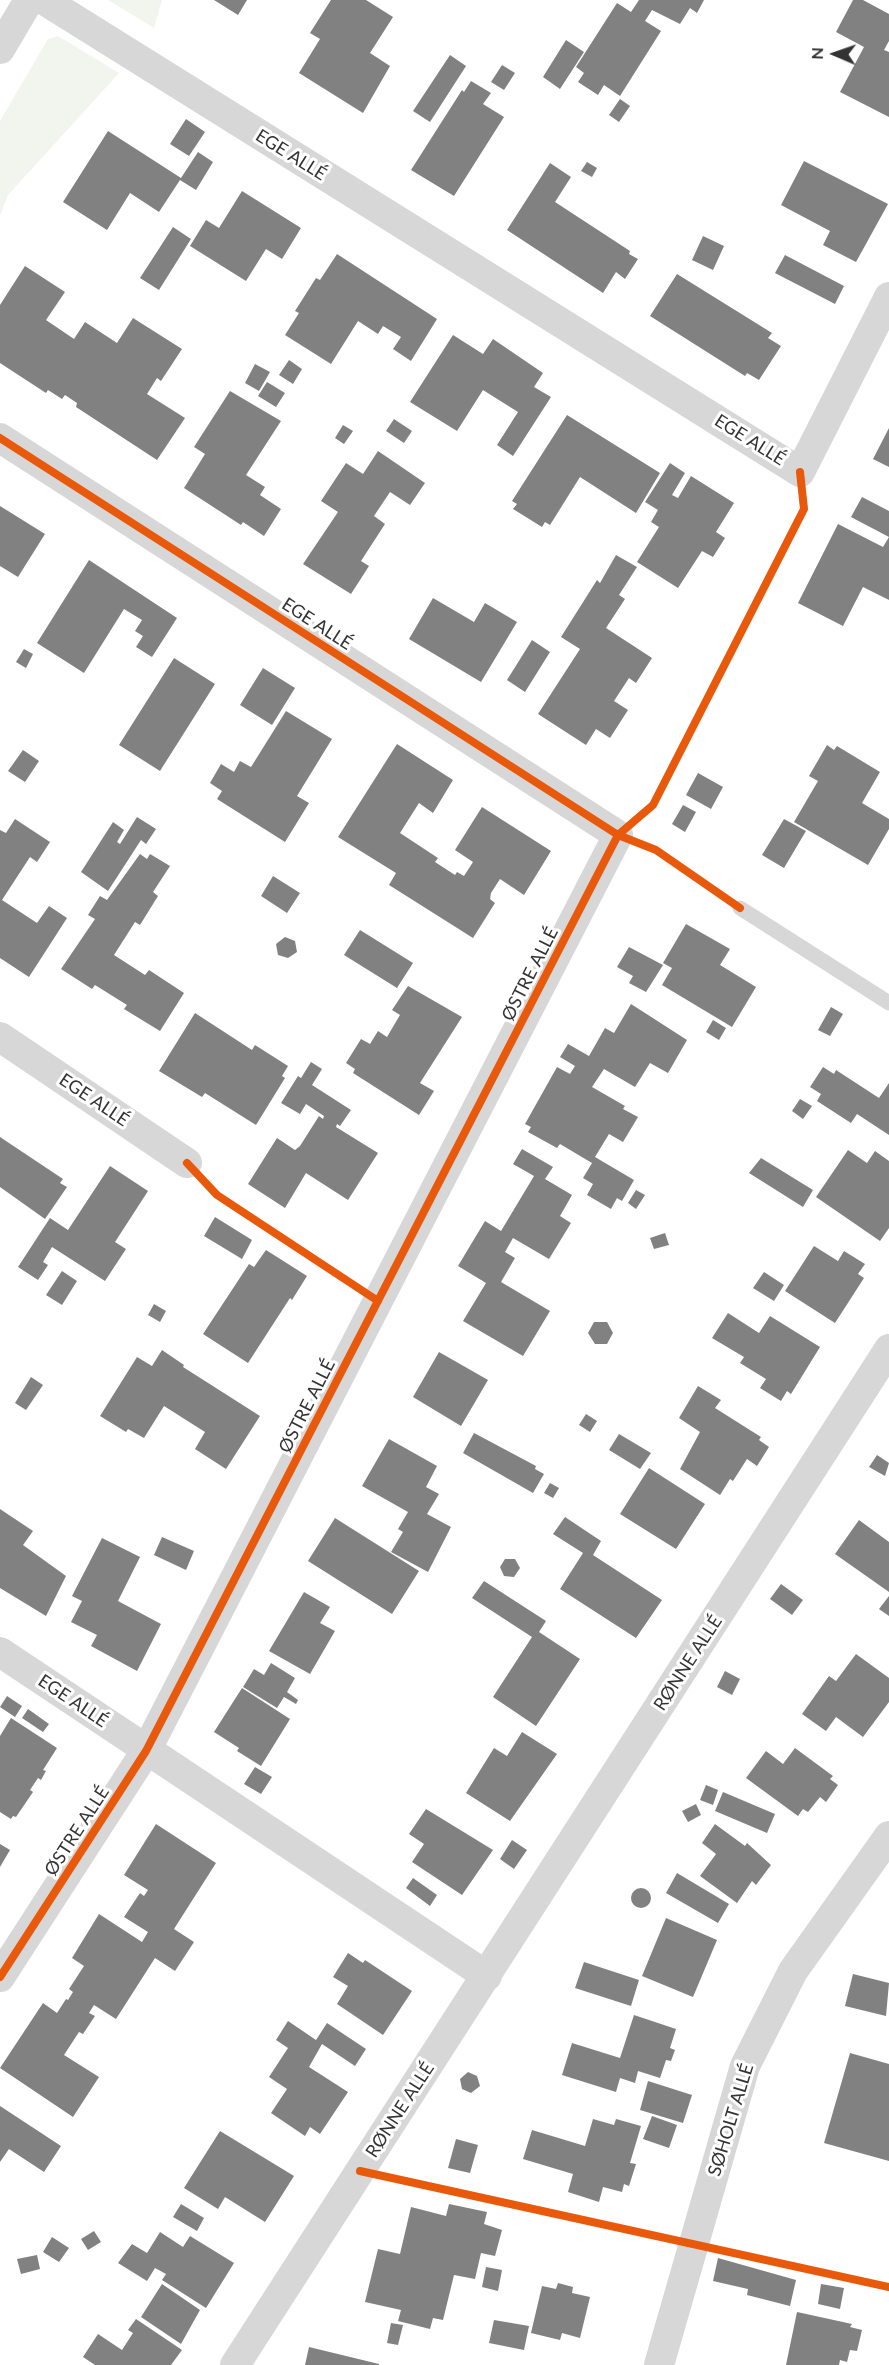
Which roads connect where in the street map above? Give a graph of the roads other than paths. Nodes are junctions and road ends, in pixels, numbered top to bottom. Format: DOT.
graph roads {
  1 [pos="29,0"];
  2 [pos="44,0"];
  3 [pos="0,49"];
  4 [pos="889,297"];
  5 [pos="0,438"];
  6 [pos="618,835"];
  7 [pos="740,908"];
  8 [pos="889,1003"];
  9 [pos="0,1037"];
  10 [pos="187,1163"];
  11 [pos="889,1349"];
  12 [pos="0,1652"];
  13 [pos="146,1751"];
  14 [pos="889,1836"];
  15 [pos="487,1976"];
  16 [pos="0,1977"];
  17 [pos="236,2365"];
  18 [pos="659,2365"];
  1 -- 3 [label="street"];
  2 -- 4 [label="street, EGE ALLÉ"];
  5 -- 6 [label="street, EGE ALLÉ"];
  6 -- 13 [label="street, ØSTRE ALLÉ"];
  7 -- 8 [label="lane"];
  9 -- 10 [label="street, EGE ALLÉ"];
  11 -- 15 [label="street, RØNNE ALLÉ"];
  12 -- 13 [label="street, EGE ALLÉ"];
  13 -- 15 [label="street"];
  13 -- 16 [label="street, ØSTRE ALLÉ"];
  14 -- 18 [label="street, SØHOLT ALLÉ"];
  15 -- 17 [label="street, RØNNE ALLÉ"];
}
